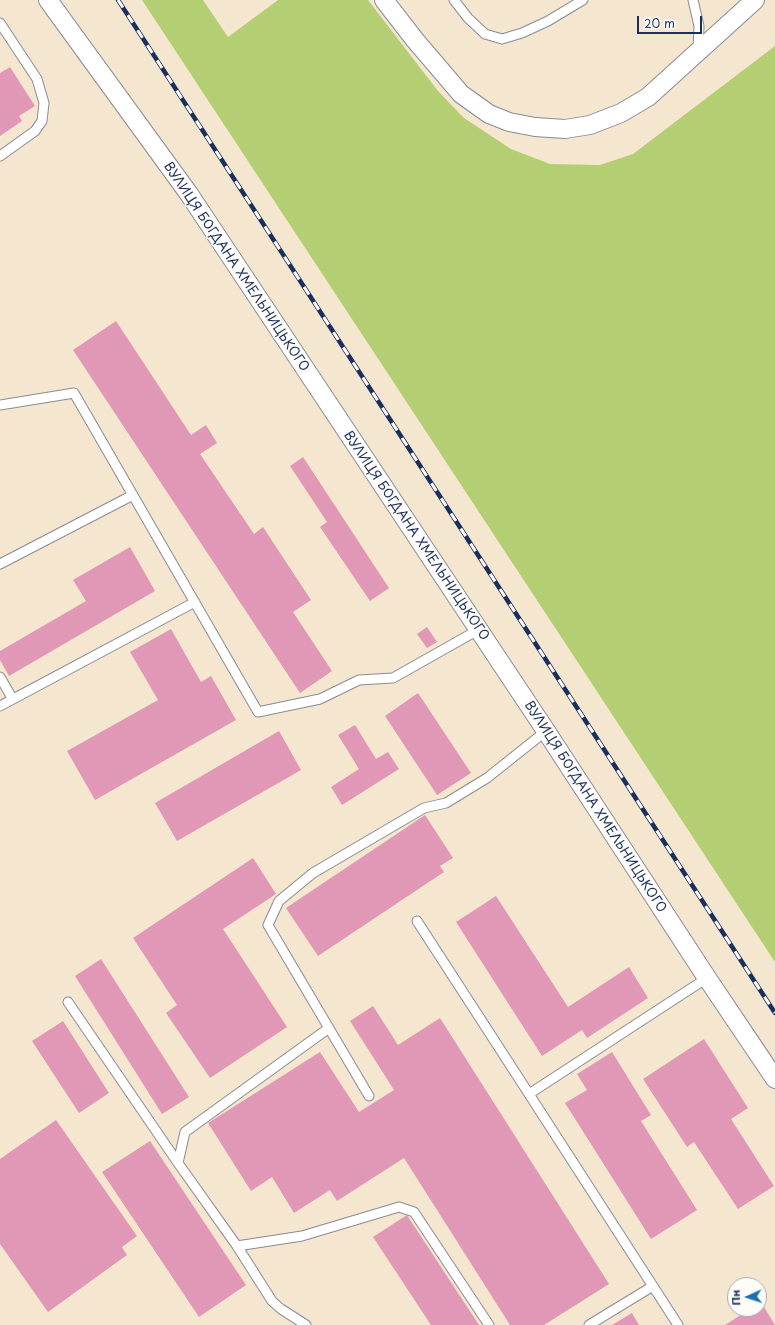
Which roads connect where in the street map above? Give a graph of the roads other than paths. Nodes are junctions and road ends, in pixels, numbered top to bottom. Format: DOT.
graph roads {
  1 [pos="48,0"];
  2 [pos="384,0"];
  3 [pos="454,0"];
  4 [pos="583,0"];
  5 [pos="693,0"];
  6 [pos="755,0"];
  7 [pos="0,23"];
  8 [pos="698,52"];
  9 [pos="0,156"];
  10 [pos="0,405"];
  11 [pos="133,495"];
  12 [pos="0,564"];
  13 [pos="195,602"];
  14 [pos="478,630"];
  15 [pos="0,677"];
  16 [pos="12,698"];
  17 [pos="0,706"];
  18 [pos="546,731"];
  19 [pos="417,921"];
  20 [pos="707,978"];
  21 [pos="68,1002"];
  22 [pos="329,1028"];
  23 [pos="775,1079"];
  24 [pos="529,1094"];
  25 [pos="369,1096"];
  26 [pos="178,1163"];
  27 [pos="237,1246"];
  28 [pos="653,1286"];
  29 [pos="306,1325"];
  30 [pos="489,1325"];
  31 [pos="589,1325"];
  32 [pos="678,1325"];
  1 -- 14 [label="street, ВУЛИЦЯ БОГДАНА ХМЕЛЬНИЦЬКОГО"];
  2 -- 8 [label="street"];
  3 -- 4 [label="lane"];
  5 -- 8 [label="lane"];
  6 -- 8 [label="street"];
  7 -- 9 [label="lane"];
  10 -- 11 [label="lane"];
  11 -- 12 [label="lane"];
  11 -- 13 [label="lane"];
  13 -- 14 [label="lane"];
  13 -- 16 [label="lane"];
  14 -- 18 [label="street, ВУЛИЦЯ БОГДАНА ХМЕЛЬНИЦЬКОГО"];
  15 -- 16 [label="lane"];
  16 -- 17 [label="lane"];
  18 -- 20 [label="street, ВУЛИЦЯ БОГДАНА ХМЕЛЬНИЦЬКОГО"];
  18 -- 22 [label="lane"];
  19 -- 24 [label="lane"];
  20 -- 23 [label="street, ВУЛИЦЯ БОГДАНА ХМЕЛЬНИЦЬКОГО"];
  20 -- 24 [label="lane"];
  21 -- 26 [label="lane"];
  22 -- 25 [label="lane"];
  22 -- 26 [label="lane"];
  24 -- 28 [label="lane"];
  26 -- 27 [label="lane"];
  27 -- 29 [label="lane"];
  27 -- 30 [label="lane"];
  28 -- 31 [label="lane"];
  28 -- 32 [label="lane"];
}
